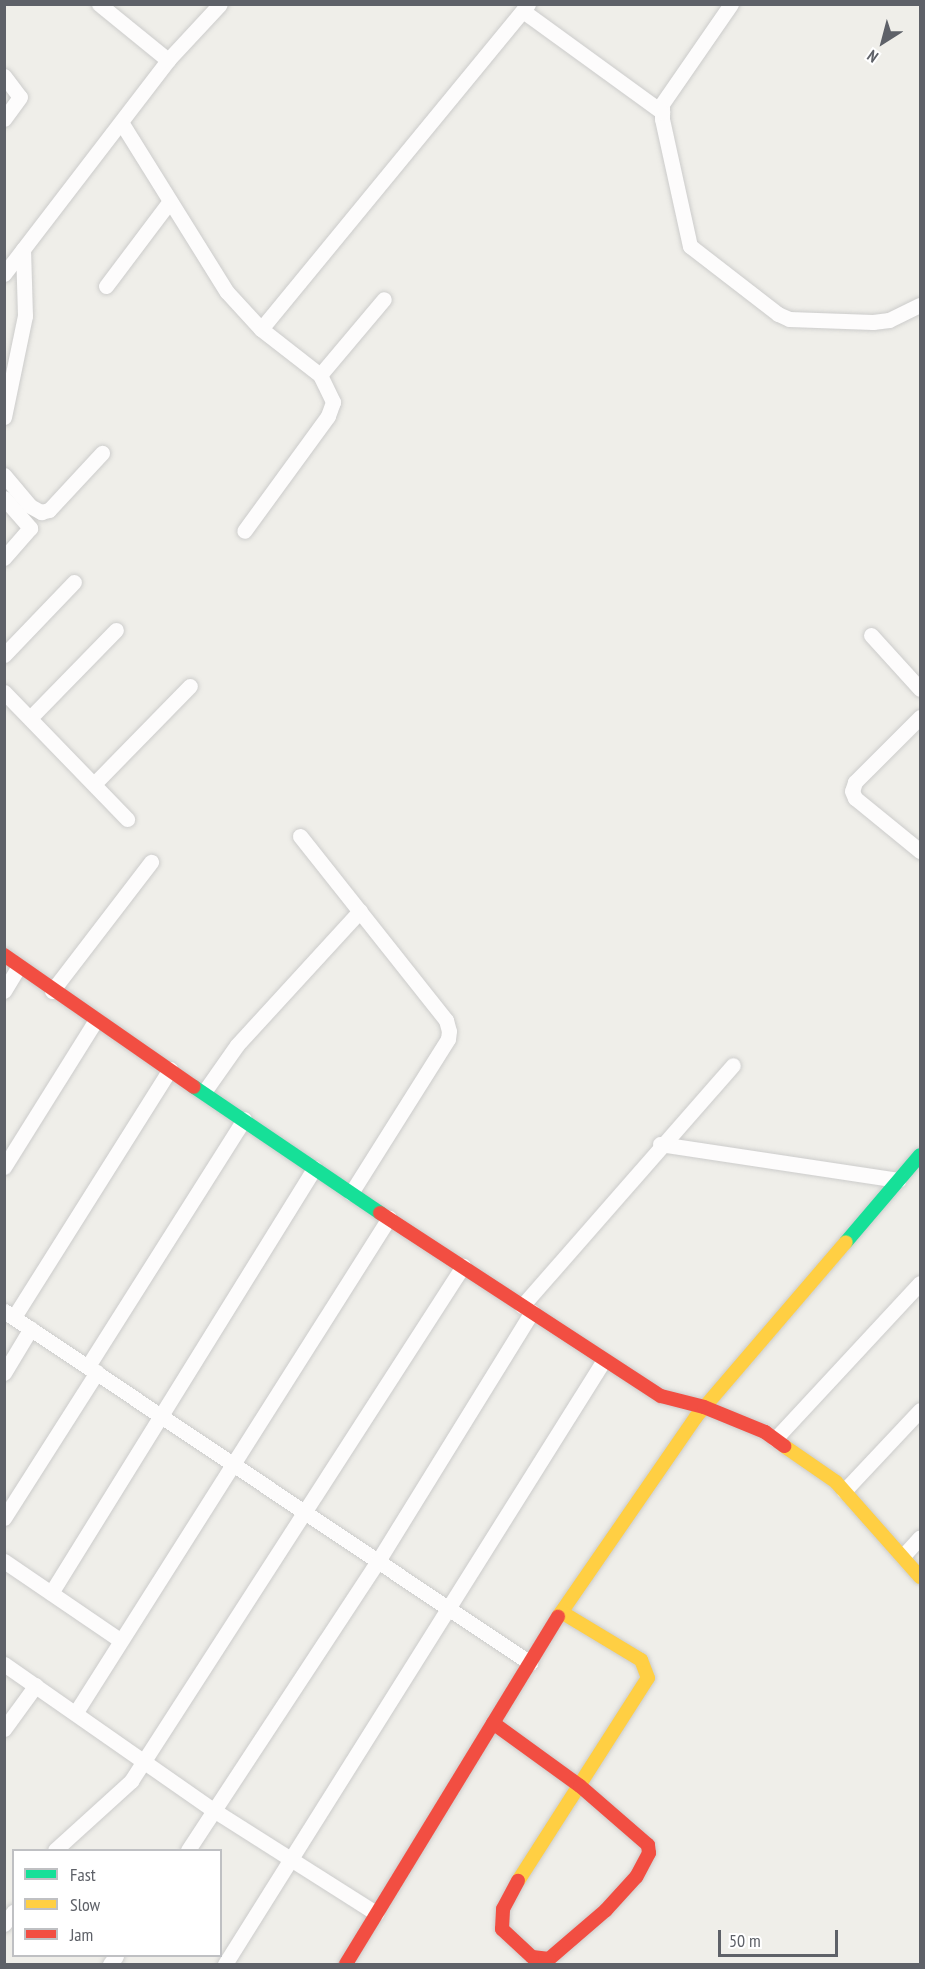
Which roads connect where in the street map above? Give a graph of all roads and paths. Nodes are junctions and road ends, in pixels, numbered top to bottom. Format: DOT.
graph roads {
  1 [pos="99,4"];
  2 [pos="220,4"];
  3 [pos="731,4"];
  4 [pos="525,8"];
  5 [pos="168,60"];
  6 [pos="4,76"];
  7 [pos="662,112"];
  8 [pos="4,119"];
  9 [pos="120,122"];
  10 [pos="170,201"];
  11 [pos="22,249"];
  12 [pos="4,274"];
  13 [pos="106,286"];
  14 [pos="384,299"];
  15 [pos="921,305"];
  16 [pos="261,329"];
  17 [pos="320,375"];
  18 [pos="4,417"];
  19 [pos="102,453"];
  20 [pos="4,475"];
  21 [pos="4,498"];
  22 [pos="244,531"];
  23 [pos="4,558"];
  24 [pos="74,582"];
  25 [pos="116,630"];
  26 [pos="870,635"];
  27 [pos="4,655"];
  28 [pos="190,686"];
  29 [pos="921,689"];
  30 [pos="4,692"];
  31 [pos="921,717"];
  32 [pos="30,718"];
  33 [pos="94,784"];
  34 [pos="127,819"];
  35 [pos="300,836"];
  36 [pos="917,842"];
  37 [pos="151,862"];
  38 [pos="360,912"];
  39 [pos="4,955"];
  40 [pos="18,968"];
  41 [pos="4,991"];
  42 [pos="52,991"];
  43 [pos="96,1020"];
  44 [pos="733,1065"];
  45 [pos="170,1069"];
  46 [pos="204,1092"];
  47 [pos="244,1119"];
  48 [pos="660,1144"];
  49 [pos="921,1155"];
  50 [pos="4,1167"];
  51 [pos="314,1168"];
  52 [pos="898,1180"];
  53 [pos="351,1193"];
  54 [pos="388,1218"];
  55 [pos="463,1266"];
  56 [pos="921,1283"];
  57 [pos="527,1309"];
  58 [pos="9,1314"];
  59 [pos="31,1328"];
  60 [pos="604,1360"];
  61 [pos="93,1369"];
  62 [pos="4,1373"];
  63 [pos="704,1407"];
  64 [pos="921,1410"];
  65 [pos="164,1417"];
  66 [pos="775,1439"];
  67 [pos="231,1462"];
  68 [pos="844,1491"];
  69 [pos="306,1512"];
  70 [pos="4,1518"];
  71 [pos="921,1537"];
  72 [pos="903,1556"];
  73 [pos="4,1561"];
  74 [pos="378,1561"];
  75 [pos="921,1577"];
  76 [pos="51,1593"];
  77 [pos="449,1608"];
  78 [pos="561,1611"];
  79 [pos="120,1640"];
  80 [pos="530,1663"];
  81 [pos="4,1664"];
  82 [pos="36,1685"];
  83 [pos="76,1712"];
  84 [pos="493,1723"];
  85 [pos="4,1730"];
  86 [pos="145,1759"];
  87 [pos="580,1786"];
  88 [pos="215,1811"];
  89 [pos="58,1849"];
  90 [pos="189,1849"];
  91 [pos="292,1858"];
  92 [pos="376,1913"];
  93 [pos="225,1965"];
  94 [pos="346,1965"];
  1 -- 5 [label="street"];
  2 -- 5 [label="street"];
  3 -- 7 [label="street"];
  4 -- 7 [label="street"];
  4 -- 16 [label="street"];
  5 -- 9 [label="street"];
  6 -- 8 [label="street"];
  7 -- 15 [label="street"];
  9 -- 10 [label="street"];
  9 -- 11 [label="street"];
  10 -- 13 [label="street"];
  10 -- 16 [label="street"];
  11 -- 12 [label="street"];
  11 -- 18 [label="street"];
  14 -- 17 [label="street"];
  16 -- 17 [label="street"];
  17 -- 22 [label="street"];
  19 -- 20 [label="street"];
  21 -- 23 [label="street"];
  24 -- 27 [label="street"];
  25 -- 32 [label="street"];
  26 -- 29 [label="street"];
  28 -- 33 [label="street"];
  30 -- 32 [label="street"];
  31 -- 36 [label="street"];
  32 -- 33 [label="street"];
  33 -- 34 [label="street"];
  35 -- 38 [label="street"];
  37 -- 42 [label="street"];
  38 -- 46 [label="street"];
  38 -- 53 [label="street"];
  39 -- 40 [label="street"];
  40 -- 41 [label="street"];
  40 -- 42 [label="street"];
  42 -- 43 [label="street"];
  43 -- 45 [label="street"];
  43 -- 50 [label="street"];
  44 -- 48 [label="street"];
  45 -- 46 [label="street"];
  45 -- 58 [label="street"];
  46 -- 47 [label="street"];
  47 -- 51 [label="street"];
  47 -- 61 [label="street"];
  48 -- 52 [label="street"];
  48 -- 57 [label="street"];
  49 -- 52 [label="street"];
  51 -- 53 [label="street"];
  51 -- 65 [label="street"];
  52 -- 63 [label="street"];
  53 -- 54 [label="street"];
  54 -- 55 [label="street"];
  54 -- 67 [label="street"];
  55 -- 57 [label="street"];
  55 -- 69 [label="street"];
  56 -- 66 [label="street"];
  57 -- 60 [label="street"];
  57 -- 74 [label="street"];
  58 -- 59 [label="street"];
  59 -- 61 [label="street"];
  59 -- 62 [label="street"];
  60 -- 63 [label="street"];
  60 -- 77 [label="street"];
  61 -- 65 [label="street"];
  61 -- 70 [label="street"];
  63 -- 66 [label="street"];
  63 -- 78 [label="street"];
  64 -- 68 [label="street"];
  65 -- 67 [label="street"];
  65 -- 76 [label="street"];
  66 -- 68 [label="street"];
  67 -- 69 [label="street"];
  67 -- 79 [label="street"];
  68 -- 72 [label="street"];
  69 -- 74 [label="street"];
  69 -- 86 [label="street"];
  71 -- 72 [label="street"];
  72 -- 75 [label="street"];
  73 -- 76 [label="street"];
  74 -- 77 [label="street"];
  74 -- 88 [label="street"];
  76 -- 79 [label="street"];
  77 -- 80 [label="street"];
  77 -- 91 [label="street"];
  78 -- 80 [label="street"];
  78 -- 87 [label="street"];
  79 -- 83 [label="street"];
  80 -- 84 [label="street"];
  81 -- 82 [label="street"];
  82 -- 83 [label="street"];
  82 -- 85 [label="street"];
  83 -- 86 [label="street"];
  84 -- 87 [label="street"];
  84 -- 92 [label="street"];
  86 -- 88 [label="street"];
  86 -- 89 [label="street"];
  87 -- 87 [label="street"];
  88 -- 90 [label="street"];
  88 -- 91 [label="street"];
  91 -- 92 [label="street"];
  91 -- 93 [label="street"];
  92 -- 94 [label="street"];
}
